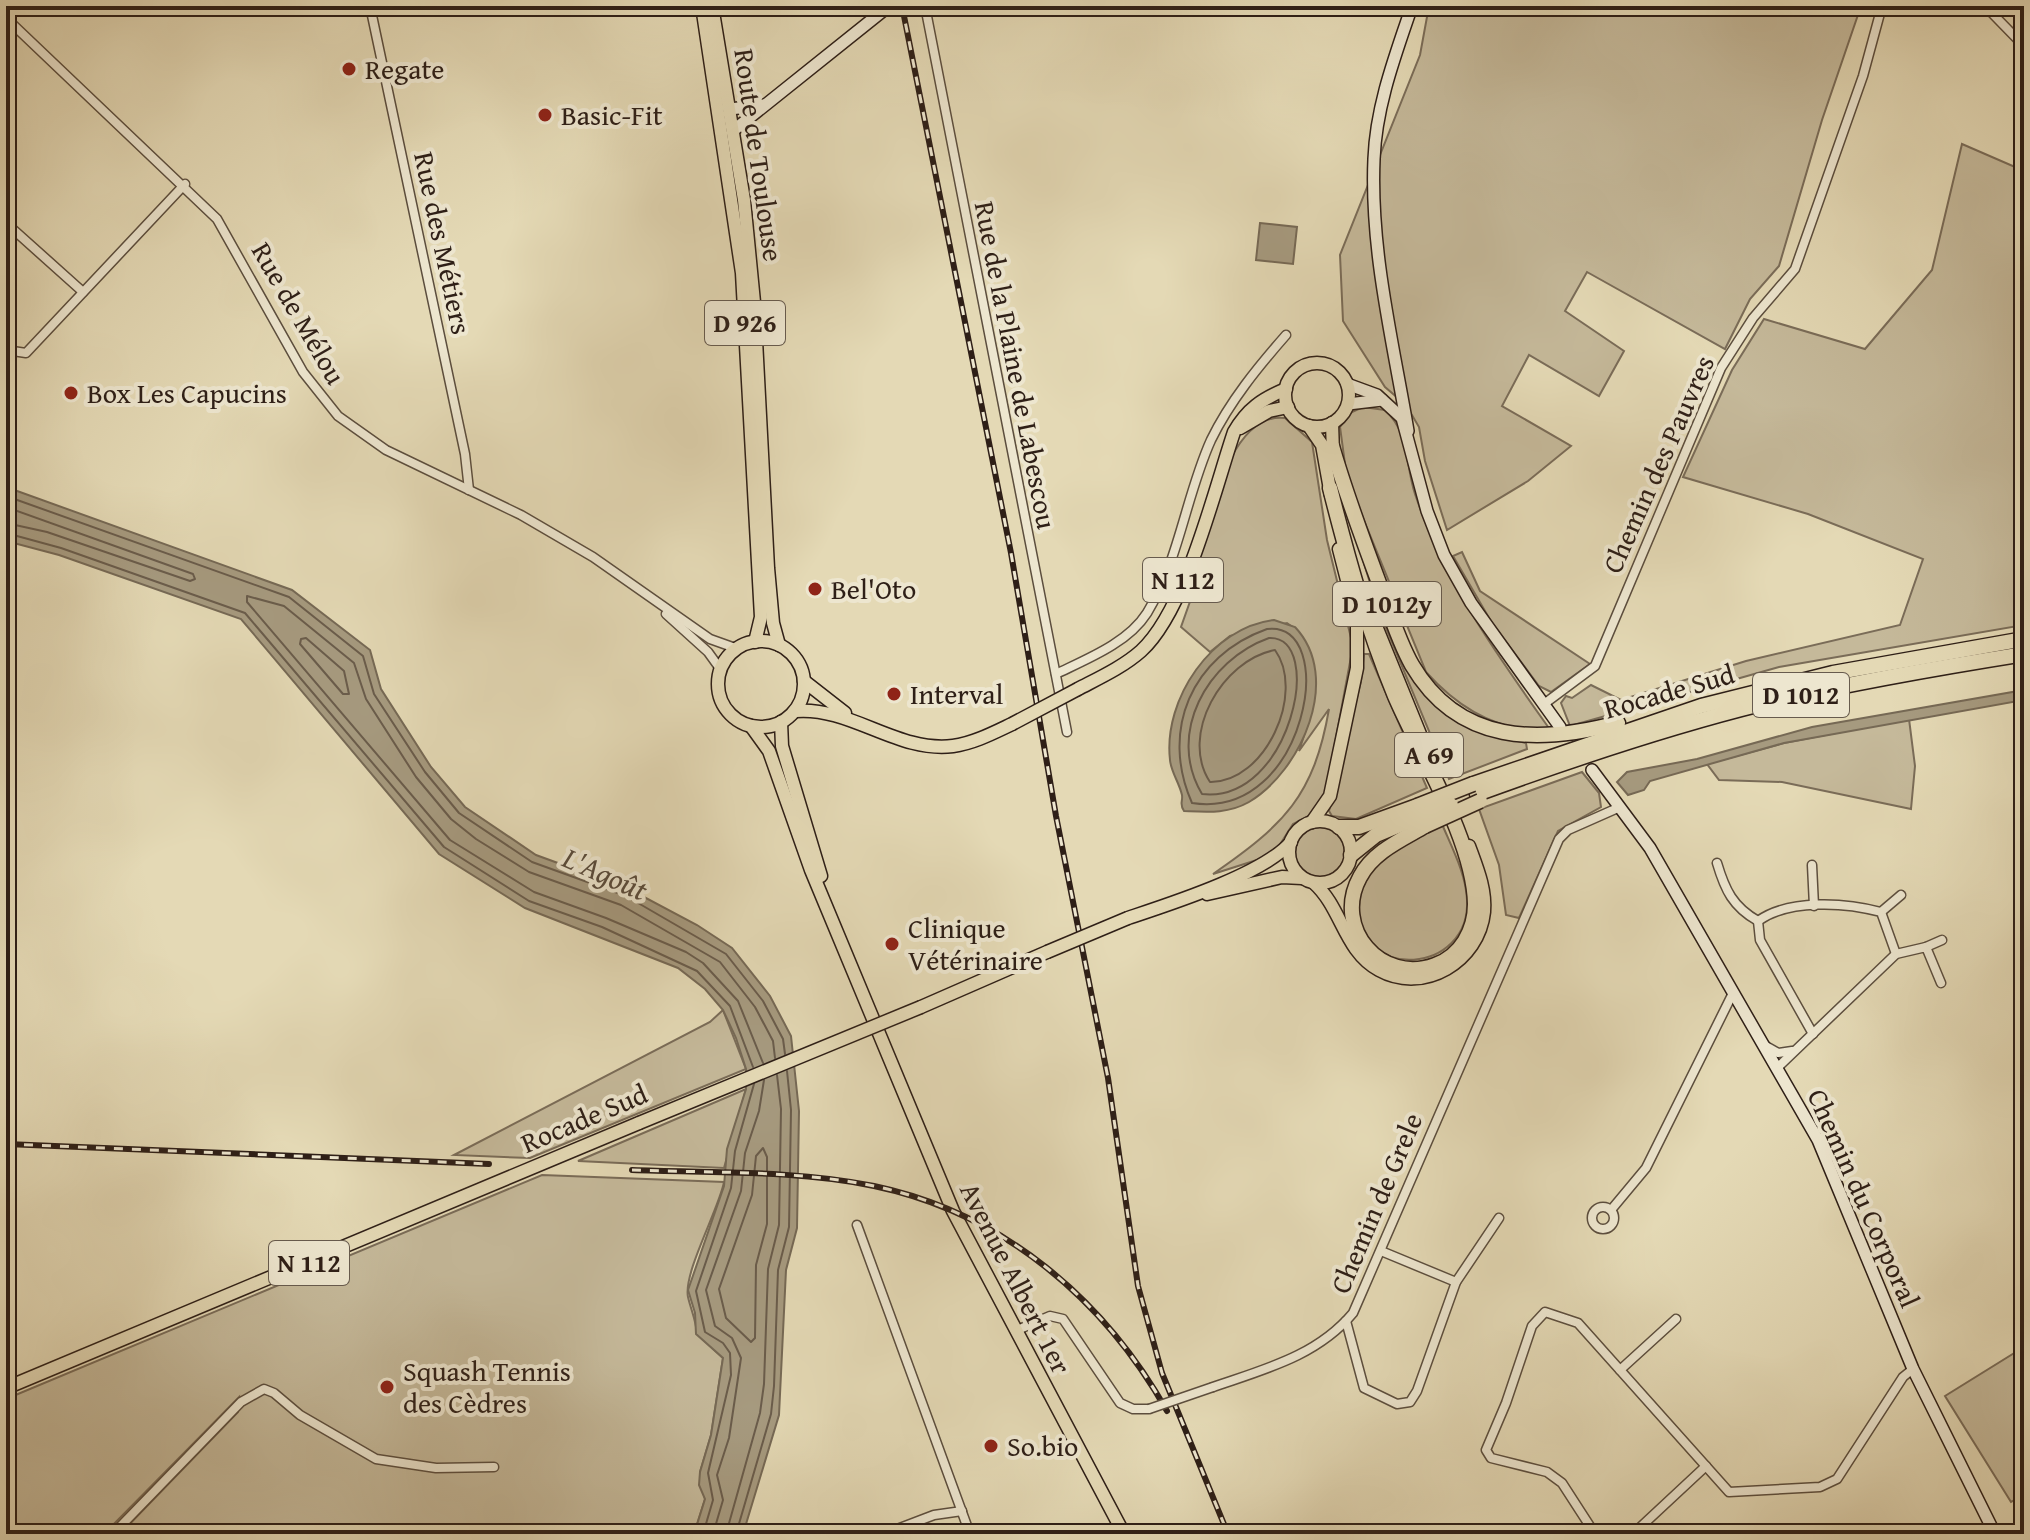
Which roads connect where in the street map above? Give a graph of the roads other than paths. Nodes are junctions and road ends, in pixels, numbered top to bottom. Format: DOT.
graph roads {
  1 [pos="370,6"];
  2 [pos="702,6"];
  3 [pos="712,6"];
  4 [pos="889,6"];
  5 [pos="925,6"];
  6 [pos="1412,6"];
  7 [pos="1882,6"];
  8 [pos="1985,6"];
  9 [pos="6,18"];
  10 [pos="2024,46"];
  11 [pos="768,104"];
  12 [pos="730,109"];
  13 [pos="734,130"];
  14 [pos="185,184"];
  15 [pos="6,223"];
  16 [pos="83,292"];
  17 [pos="1286,335"];
  18 [pos="6,350"];
  19 [pos="1347,384"];
  20 [pos="1286,389"];
  21 [pos="1385,401"];
  22 [pos="1348,404"];
  23 [pos="1288,407"];
  24 [pos="1332,423"];
  25 [pos="1309,426"];
  26 [pos="1408,431"];
  27 [pos="1234,432"];
  28 [pos="1332,446"];
  29 [pos="1330,488"];
  30 [pos="469,490"];
  31 [pos="642,592"];
  32 [pos="2024,639"];
  33 [pos="755,642"];
  34 [pos="779,645"];
  35 [pos="738,649"];
  36 [pos="2024,654"];
  37 [pos="721,670"];
  38 [pos="1056,674"];
  39 [pos="804,681"];
  40 [pos="1544,704"];
  41 [pos="1701,706"];
  42 [pos="795,711"];
  43 [pos="851,718"];
  44 [pos="781,722"];
  45 [pos="751,726"];
  46 [pos="1560,727"];
  47 [pos="1067,732"];
  48 [pos="1592,770"];
  49 [pos="1477,793"];
  50 [pos="1620,807"];
  51 [pos="1421,816"];
  52 [pos="1312,822"];
  53 [pos="1339,827"];
  54 [pos="1291,842"];
  55 [pos="1351,855"];
  56 [pos="1717,863"];
  57 [pos="1812,865"];
  58 [pos="1308,880"];
  59 [pos="1901,895"];
  60 [pos="1184,899"];
  61 [pos="1814,906"];
  62 [pos="1881,912"];
  63 [pos="831,914"];
  64 [pos="1758,921"];
  65 [pos="1942,940"];
  66 [pos="1926,947"];
  67 [pos="1896,954"];
  68 [pos="1941,983"];
  69 [pos="1733,993"];
  70 [pos="1813,1034"];
  71 [pos="1763,1045"];
  72 [pos="1797,1049"];
  73 [pos="1777,1068"];
  74 [pos="1611,1210"];
  75 [pos="1499,1218"];
  76 [pos="857,1225"];
  77 [pos="1381,1251"];
  78 [pos="1456,1282"];
  79 [pos="1676,1319"];
  80 [pos="1346,1321"];
  81 [pos="1015,1331"];
  82 [pos="1913,1369"];
  83 [pos="1620,1370"];
  84 [pos="6,1388"];
  85 [pos="1706,1466"];
  86 [pos="494,1467"];
  87 [pos="962,1511"];
  88 [pos="113,1534"];
  89 [pos="884,1534"];
  90 [pos="970,1534"];
  91 [pos="1124,1534"];
  92 [pos="1595,1534"];
  93 [pos="1633,1534"];
  94 [pos="1995,1534"];
  1 -- 30 [label="street, Rue des Métiers"];
  2 -- 33 [label="main road, D 926"];
  3 -- 12 [label="main road, Route de Toulouse / D 926"];
  4 -- 11 [label="street"];
  5 -- 38 [label="street, Rue de la Plaine de Labescou"];
  6 -- 26 [label="street"];
  7 -- 40 [label="street, Chemin des Pauvres"];
  8 -- 10 [label="street"];
  9 -- 14 [label="street, Rue de Mélou"];
  11 -- 12 [label="street"];
  11 -- 13 [label="street"];
  12 -- 13 [label="main road, Route de Toulouse / D 926"];
  13 -- 34 [label="main road, Route de Toulouse / D 926"];
  14 -- 16 [label="street"];
  14 -- 30 [label="street, Rue de Mélou"];
  15 -- 16 [label="street"];
  16 -- 18 [label="street"];
  17 -- 38 [label="street"];
  19 -- 20 [label="main road"];
  19 -- 21 [label="street"];
  19 -- 22 [label="main road"];
  20 -- 23 [label="main road"];
  20 -- 27 [label="main road, N 112"];
  21 -- 22 [label="street"];
  21 -- 26 [label="street"];
  22 -- 24 [label="main road"];
  23 -- 25 [label="main road"];
  23 -- 27 [label="main road"];
  24 -- 25 [label="main road"];
  24 -- 28 [label="main road"];
  25 -- 29 [label="main road"];
  26 -- 40 [label="street"];
  27 -- 43 [label="main road, N 112, bridge"];
  28 -- 41 [label="highway, D 1012y"];
  28 -- 58 [label="main road, A 69"];
  29 -- 51 [label="highway, A 69"];
  29 -- 52 [label="main road"];
  30 -- 31 [label="street, Rue de Mélou"];
  31 -- 35 [label="street, Rue de Mélou"];
  31 -- 37 [label="street, Rue de Mélou"];
  32 -- 41 [label="highway, Rocade Sud / D 1012"];
  33 -- 34 [label="main road"];
  33 -- 35 [label="main road"];
  34 -- 39 [label="main road, D 926"];
  35 -- 37 [label="main road"];
  36 -- 49 [label="highway, Rocade Sud / D 1012"];
  37 -- 45 [label="main road"];
  38 -- 47 [label="street, Rue de la Plaine de Labescou"];
  39 -- 42 [label="main road"];
  39 -- 43 [label="main road, N 112"];
  40 -- 46 [label="street"];
  41 -- 49 [label="highway, Rocade Sud / D 1012"];
  42 -- 43 [label="main road, N 112"];
  42 -- 44 [label="main road"];
  44 -- 45 [label="main road"];
  44 -- 63 [label="main road"];
  45 -- 63 [label="main road"];
  48 -- 50 [label="street, Chemin du Corporal"];
  49 -- 51 [label="highway, Rocade Sud / D 1012, bridge"];
  50 -- 69 [label="street, Chemin du Corporal"];
  50 -- 77 [label="street, Chemin de Grele"];
  51 -- 53 [label="highway, Rocade Sud / D 1012"];
  51 -- 55 [label="highway, Rocade Sud / D 1012"];
  52 -- 53 [label="main road"];
  52 -- 54 [label="main road"];
  53 -- 55 [label="main road"];
  54 -- 58 [label="main road"];
  54 -- 60 [label="main road, Rocade Sud"];
  55 -- 58 [label="main road"];
  56 -- 64 [label="street"];
  57 -- 61 [label="street"];
  58 -- 60 [label="main road, Rocade Sud"];
  59 -- 62 [label="street"];
  60 -- 84 [label="main road, Rocade Sud / N 112, bridge"];
  61 -- 62 [label="street"];
  61 -- 64 [label="street"];
  62 -- 67 [label="street"];
  63 -- 81 [label="main road, Avenue Albert 1er"];
  64 -- 70 [label="street"];
  65 -- 66 [label="street"];
  66 -- 67 [label="street"];
  66 -- 68 [label="street"];
  67 -- 70 [label="street"];
  69 -- 71 [label="street, Chemin du Corporal"];
  69 -- 74 [label="street"];
  70 -- 72 [label="street"];
  71 -- 72 [label="street"];
  71 -- 73 [label="street, Chemin du Corporal"];
  72 -- 73 [label="street"];
  73 -- 82 [label="street, Chemin du Corporal"];
  75 -- 78 [label="street"];
  76 -- 87 [label="street"];
  77 -- 78 [label="street"];
  77 -- 80 [label="street, Chemin de Grele"];
  78 -- 80 [label="street"];
  79 -- 83 [label="street"];
  80 -- 81 [label="street, Chemin de Grele, bridge"];
  81 -- 91 [label="main road, Avenue Albert 1er"];
  82 -- 85 [label="street"];
  82 -- 94 [label="street, Chemin du Corporal"];
  83 -- 85 [label="street"];
  83 -- 92 [label="street"];
  85 -- 93 [label="street"];
  86 -- 88 [label="street"];
  87 -- 89 [label="street"];
  87 -- 90 [label="street"];
}
